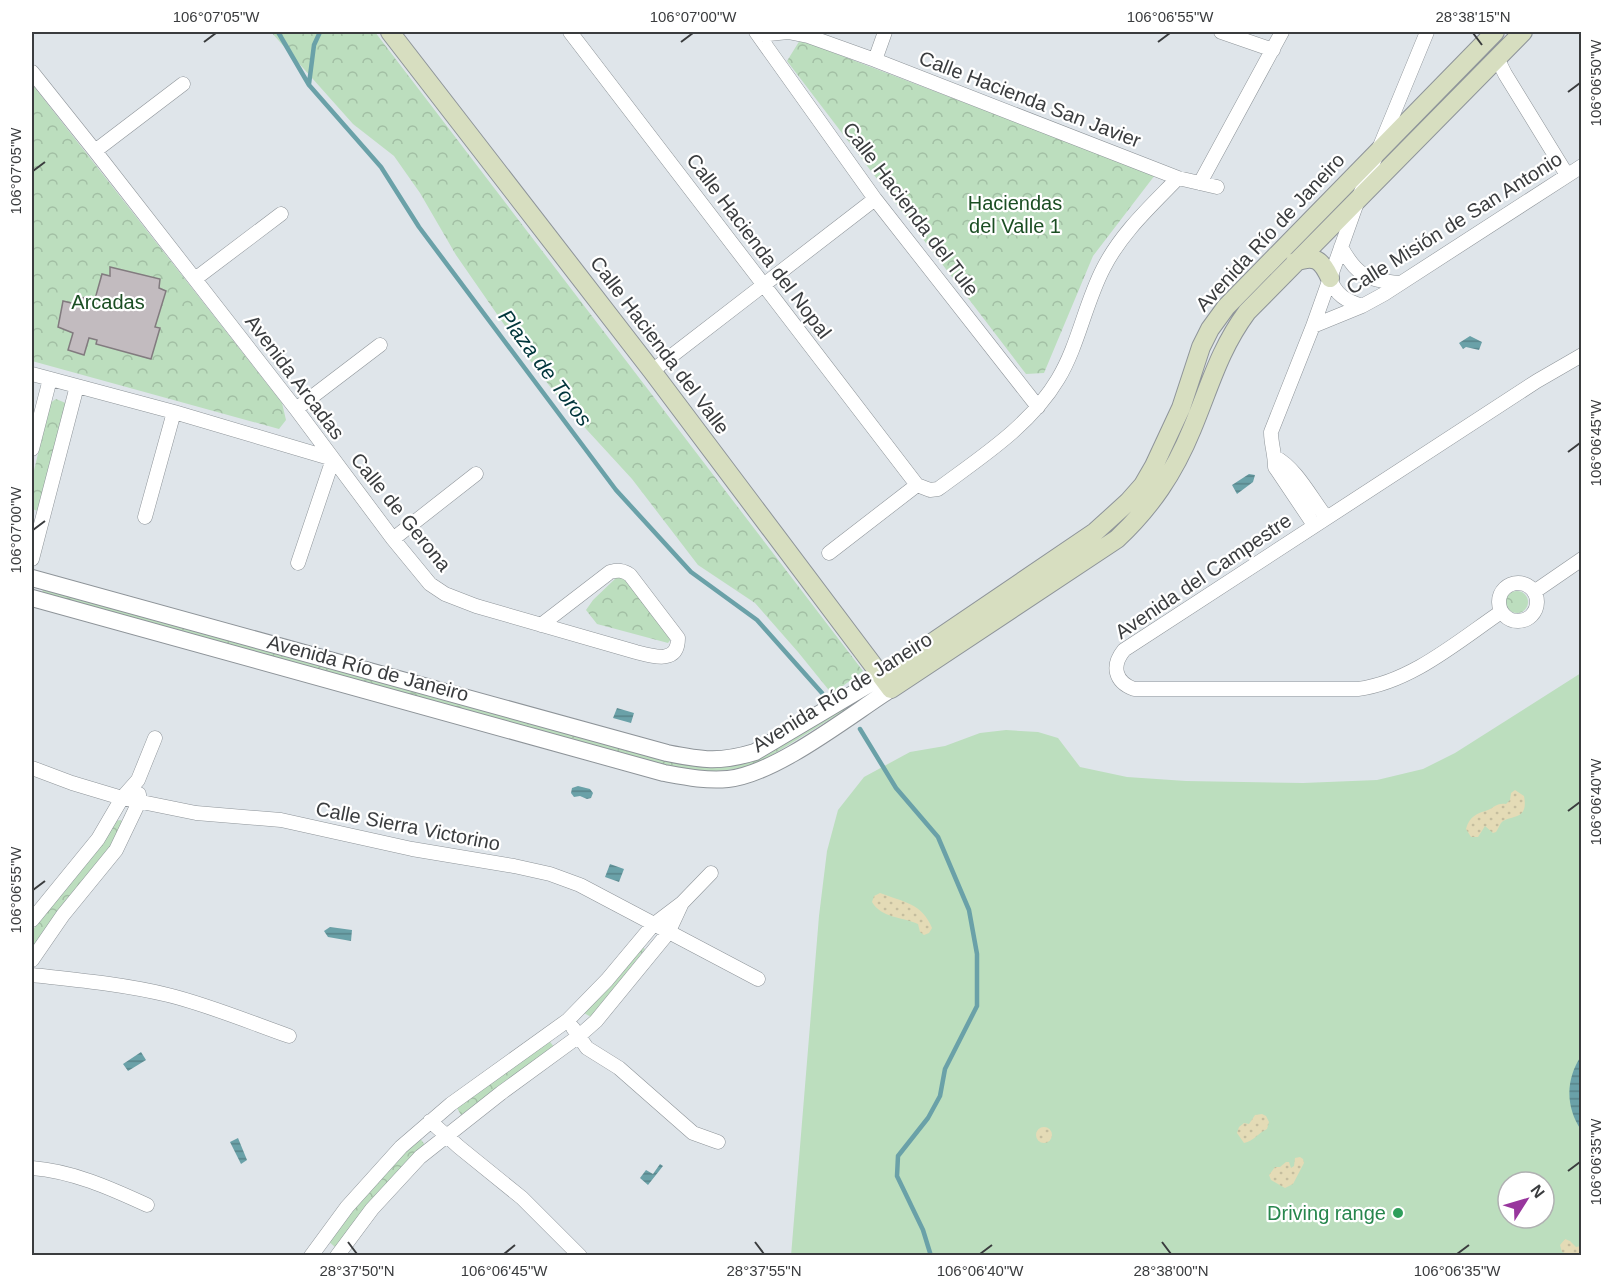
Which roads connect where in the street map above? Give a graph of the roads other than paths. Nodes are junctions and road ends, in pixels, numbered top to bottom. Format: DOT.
graph roads {
  1 [pos="390,32"];
  2 [pos="570,32"];
  3 [pos="885,32"];
  4 [pos="1221,32"];
  5 [pos="1282,32"];
  6 [pos="1427,32"];
  7 [pos="1496,32"];
  8 [pos="1523,32"];
  9 [pos="758,33"];
  10 [pos="1273,50"];
  11 [pos="1497,58"];
  12 [pos="874,60"];
  13 [pos="32,72"];
  14 [pos="183,84"];
  15 [pos="1380,149"];
  16 [pos="95,151"];
  17 [pos="1581,166"];
  18 [pos="1567,175"];
  19 [pos="1178,178"];
  20 [pos="1200,183"];
  21 [pos="1217,187"];
  22 [pos="1359,197"];
  23 [pos="875,199"];
  24 [pos="281,214"];
  25 [pos="1341,247"];
  26 [pos="1295,262"];
  27 [pos="195,279"];
  28 [pos="1330,279"];
  29 [pos="1399,283"];
  30 [pos="764,284"];
  31 [pos="1362,306"];
  32 [pos="1313,326"];
  33 [pos="380,345"];
  34 [pos="1581,356"];
  35 [pos="652,371"];
  36 [pos="32,374"];
  37 [pos="51,379"];
  38 [pos="77,386"];
  39 [pos="1038,407"];
  40 [pos="296,409"];
  41 [pos="174,412"];
  42 [pos="32,449"];
  43 [pos="1275,457"];
  44 [pos="333,459"];
  45 [pos="476,474"];
  46 [pos="917,485"];
  47 [pos="37,516"];
  48 [pos="145,517"];
  49 [pos="1326,518"];
  50 [pos="1314,525"];
  51 [pos="393,538"];
  52 [pos="829,553"];
  53 [pos="32,559"];
  54 [pos="1581,559"];
  55 [pos="298,562"];
  56 [pos="32,578"];
  57 [pos="1534,592"];
  58 [pos="32,598"];
  59 [pos="1501,612"];
  60 [pos="541,625"];
  61 [pos="887,682"];
  62 [pos="155,738"];
  63 [pos="32,768"];
  64 [pos="138,780"];
  65 [pos="122,798"];
  66 [pos="139,802"];
  67 [pos="711,873"];
  68 [pos="682,903"];
  69 [pos="32,920"];
  70 [pos="653,925"];
  71 [pos="668,933"];
  72 [pos="32,960"];
  73 [pos="32,975"];
  74 [pos="758,979"];
  75 [pos="568,1020"];
  76 [pos="289,1036"];
  77 [pos="579,1036"];
  78 [pos="430,1120"];
  79 [pos="446,1135"];
  80 [pos="718,1142"];
  81 [pos="32,1168"];
  82 [pos="147,1205"];
  83 [pos="316,1254"];
  84 [pos="337,1256"];
  85 [pos="580,1256"];
  1 -- 35 [label="main road, Calle Hacienda del Valle"];
  2 -- 30 [label="street, Calle Hacienda del Nopal"];
  3 -- 12 [label="street"];
  4 -- 10 [label="street"];
  5 -- 10 [label="street"];
  6 -- 15 [label="street"];
  7 -- 15 [label="main road, Avenida Río de Janeiro"];
  8 -- 11 [label="main road, Avenida Río de Janeiro"];
  9 -- 12 [label="street, Calle Hacienda San Javier"];
  9 -- 23 [label="street, Calle Hacienda del Tule"];
  10 -- 20 [label="street"];
  11 -- 18 [label="street"];
  11 -- 22 [label="main road, Avenida Río de Janeiro"];
  12 -- 19 [label="street, Calle Hacienda San Javier"];
  13 -- 16 [label="street, Avenida Arcadas"];
  14 -- 16 [label="street"];
  15 -- 22 [label="street"];
  15 -- 61 [label="main road, Avenida Río de Janeiro"];
  16 -- 27 [label="street, Avenida Arcadas"];
  17 -- 18 [label="street, Calle Misión de San Antonio"];
  18 -- 29 [label="street, Calle Misión de San Antonio"];
  19 -- 20 [label="street, Calle Hacienda San Javier"];
  19 -- 39 [label="street"];
  20 -- 21 [label="street, Calle Hacienda San Javier"];
  22 -- 25 [label="street"];
  22 -- 26 [label="main road, Avenida Río de Janeiro"];
  23 -- 30 [label="street"];
  23 -- 39 [label="street, Calle Hacienda del Tule"];
  24 -- 27 [label="street"];
  25 -- 28 [label="street"];
  25 -- 29 [label="street"];
  26 -- 28 [label="main road"];
  26 -- 61 [label="main road, Avenida Río de Janeiro"];
  27 -- 40 [label="street, Avenida Arcadas"];
  28 -- 31 [label="street"];
  28 -- 32 [label="street"];
  29 -- 31 [label="street, Calle Misión de San Antonio"];
  30 -- 35 [label="street"];
  30 -- 46 [label="street, Calle Hacienda del Nopal"];
  31 -- 32 [label="street, Calle Misión de San Antonio"];
  32 -- 43 [label="street"];
  33 -- 40 [label="street"];
  34 -- 49 [label="street, Avenida del Campestre"];
  35 -- 61 [label="main road, Calle Hacienda del Valle"];
  36 -- 37 [label="street, Avenida Arcadas"];
  37 -- 38 [label="street, Avenida Arcadas"];
  37 -- 42 [label="street"];
  38 -- 41 [label="street, Avenida Arcadas"];
  38 -- 47 [label="street"];
  39 -- 46 [label="street"];
  40 -- 44 [label="street, Avenida Arcadas"];
  41 -- 44 [label="street, Avenida Arcadas"];
  41 -- 48 [label="street"];
  43 -- 49 [label="street"];
  43 -- 50 [label="street"];
  44 -- 51 [label="street, Calle de Gerona"];
  44 -- 55 [label="street"];
  45 -- 51 [label="street"];
  46 -- 52 [label="street"];
  47 -- 53 [label="street"];
  49 -- 50 [label="street, Avenida del Campestre"];
  50 -- 59 [label="street, Avenida del Campestre"];
  51 -- 60 [label="street, Calle de Gerona"];
  54 -- 57 [label="street"];
  56 -- 61 [label="street, Avenida Río de Janeiro"];
  57 -- 59 [label="street"];
  57 -- 59 [label="street"];
  58 -- 61 [label="street, Avenida Río de Janeiro"];
  60 -- 60 [label="street, Calle de Gerona"];
  62 -- 64 [label="street"];
  63 -- 65 [label="street, Calle Sierra Victorino"];
  64 -- 65 [label="street"];
  64 -- 66 [label="street"];
  65 -- 66 [label="street, Calle Sierra Victorino"];
  65 -- 69 [label="street"];
  66 -- 70 [label="street, Calle Sierra Victorino"];
  66 -- 72 [label="street"];
  67 -- 68 [label="street"];
  68 -- 70 [label="street"];
  68 -- 71 [label="street"];
  70 -- 71 [label="street, Calle Sierra Victorino"];
  70 -- 75 [label="street"];
  71 -- 74 [label="street, Calle Sierra Victorino"];
  71 -- 77 [label="street"];
  73 -- 76 [label="street"];
  75 -- 77 [label="street"];
  75 -- 78 [label="street"];
  77 -- 79 [label="street"];
  77 -- 80 [label="street"];
  78 -- 79 [label="street"];
  78 -- 83 [label="street"];
  79 -- 84 [label="street"];
  79 -- 85 [label="street"];
  81 -- 82 [label="street"];
}
